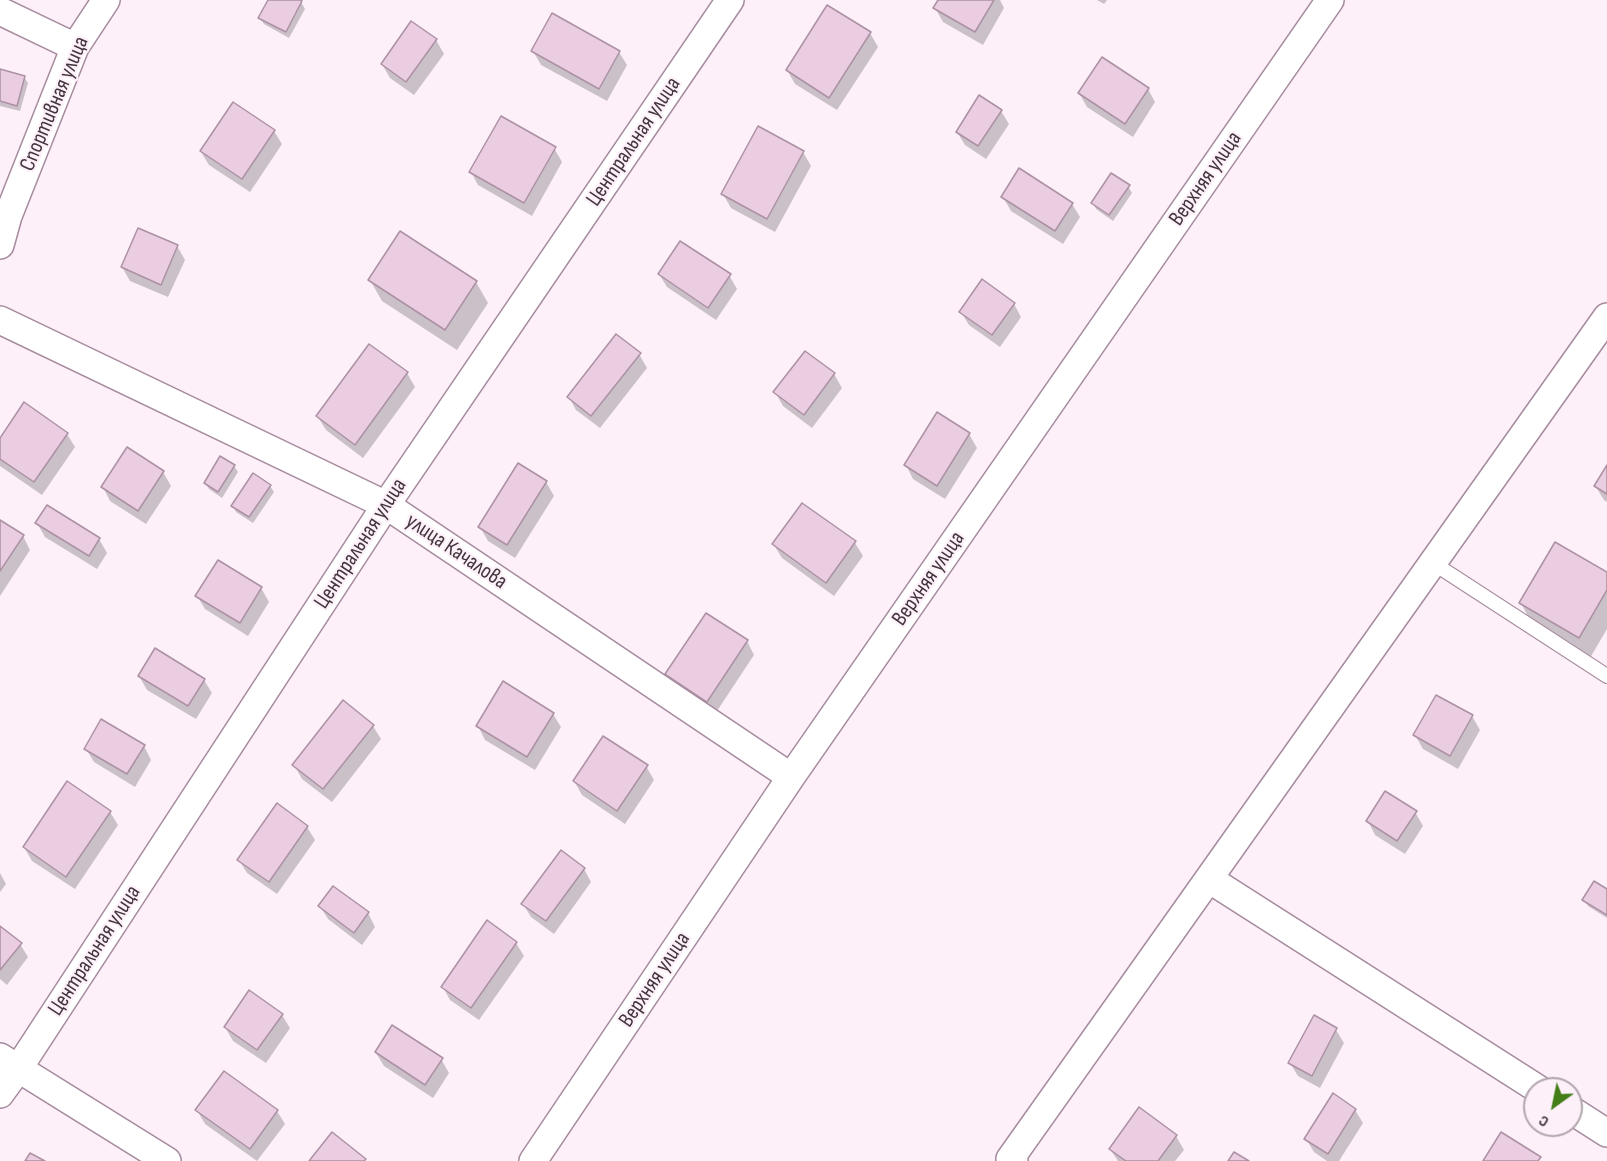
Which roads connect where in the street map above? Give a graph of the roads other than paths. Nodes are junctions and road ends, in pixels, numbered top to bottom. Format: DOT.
graph roads {
  1 [pos="106,0"];
  2 [pos="730,0"];
  3 [pos="1330,0"];
  4 [pos="0,11"];
  5 [pos="75,47"];
  6 [pos="0,245"];
  7 [pos="1607,317"];
  8 [pos="0,320"];
  9 [pos="386,505"];
  10 [pos="1433,563"];
  11 [pos="1607,676"];
  12 [pos="791,777"];
  13 [pos="1209,879"];
  14 [pos="9,1063"];
  15 [pos="1523,1079"];
  16 [pos="0,1094"];
  17 [pos="1583,1118"];
  18 [pos="1607,1133"];
  19 [pos="167,1161"];
  20 [pos="533,1161"];
  21 [pos="1014,1161"];
  1 -- 5 [label="street, Спортивная улица"];
  2 -- 9 [label="street, Центральная улица"];
  3 -- 12 [label="street, Верхняя улица"];
  4 -- 5 [label="street"];
  5 -- 6 [label="street, Спортивная улица"];
  7 -- 10 [label="street"];
  8 -- 9 [label="street, улица Качалова"];
  9 -- 12 [label="street, улица Качалова"];
  9 -- 14 [label="street, Центральная улица"];
  10 -- 11 [label="lane"];
  10 -- 13 [label="street"];
  12 -- 20 [label="street, Верхняя улица"];
  13 -- 15 [label="street"];
  13 -- 21 [label="street"];
  14 -- 16 [label="street, Центральная улица"];
  14 -- 19 [label="street"];
  17 -- 18 [label="street"];
}
